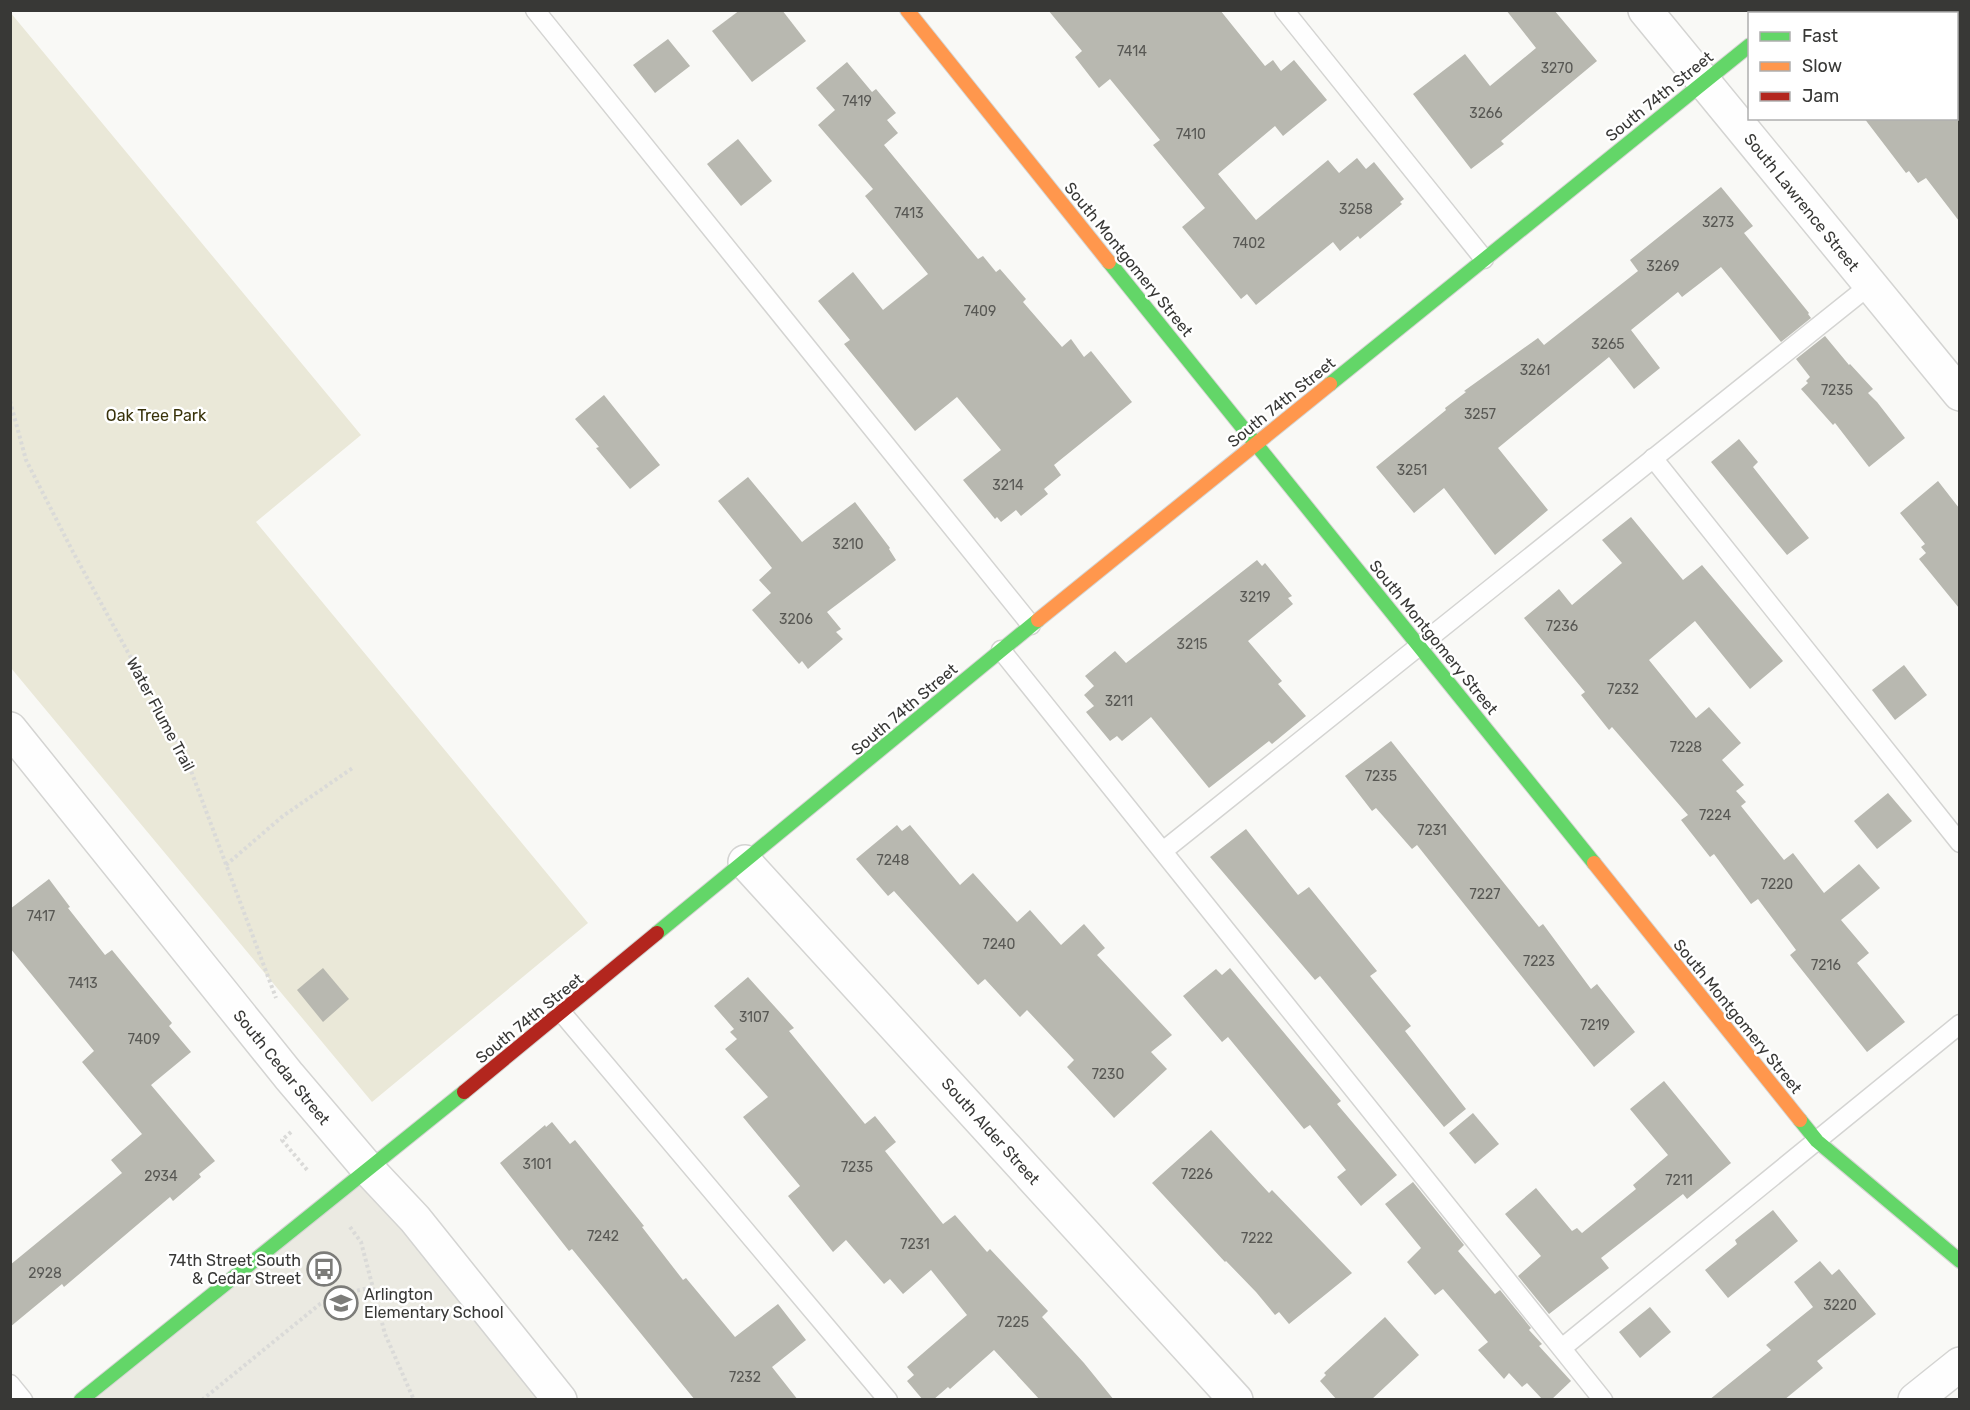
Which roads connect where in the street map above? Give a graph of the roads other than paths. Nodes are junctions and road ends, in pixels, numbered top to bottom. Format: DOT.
graph roads {
  1 [pos="536,10"];
  2 [pos="907,10"];
  3 [pos="1284,10"];
  4 [pos="1645,10"];
  5 [pos="1748,46"];
  6 [pos="1704,82"];
  7 [pos="1484,259"];
  8 [pos="1870,285"];
  9 [pos="1959,394"];
  10 [pos="1257,443"];
  11 [pos="1653,458"];
  12 [pos="1032,625"];
  13 [pos="1420,645"];
  14 [pos="1001,650"];
  15 [pos="10,729"];
  16 [pos="1959,843"];
  17 [pos="1163,851"];
  18 [pos="745,862"];
  19 [pos="562,1013"];
  20 [pos="1959,1024"];
  21 [pos="1817,1141"];
  22 [pos="369,1170"];
  23 [pos="1959,1261"];
  24 [pos="1562,1348"];
  25 [pos="1959,1364"];
  26 [pos="10,1384"];
  27 [pos="23,1400"];
  28 [pos="81,1400"];
  29 [pos="560,1400"];
  30 [pos="888,1400"];
  31 [pos="1236,1400"];
  32 [pos="1603,1400"];
  33 [pos="1915,1400"];
  1 -- 12 [label="lane"];
  2 -- 10 [label="main road, South Montgomery Street"];
  3 -- 7 [label="lane"];
  4 -- 6 [label="street, South Lawrence Street"];
  5 -- 6 [label="main road, South 74th Street"];
  6 -- 7 [label="main road, South 74th Street"];
  6 -- 8 [label="street, South Lawrence Street"];
  7 -- 10 [label="main road, South 74th Street"];
  8 -- 9 [label="street, South Lawrence Street"];
  8 -- 11 [label="lane"];
  10 -- 12 [label="main road, South 74th Street"];
  10 -- 13 [label="main road, South Montgomery Street"];
  11 -- 13 [label="lane"];
  11 -- 16 [label="lane"];
  12 -- 14 [label="main road, South 74th Street"];
  13 -- 17 [label="lane"];
  13 -- 21 [label="main road, South Montgomery Street"];
  14 -- 17 [label="lane"];
  14 -- 18 [label="main road, South 74th Street"];
  15 -- 22 [label="street, South Cedar Street"];
  17 -- 24 [label="lane"];
  18 -- 19 [label="main road, South 74th Street"];
  18 -- 31 [label="street, South Alder Street"];
  19 -- 22 [label="main road, South 74th Street"];
  19 -- 30 [label="lane"];
  20 -- 21 [label="lane"];
  21 -- 23 [label="main road, South Montgomery Street"];
  21 -- 24 [label="lane"];
  22 -- 28 [label="main road, South 74th Street"];
  22 -- 29 [label="street, South Cedar Street"];
  24 -- 32 [label="lane"];
  25 -- 33 [label="street"];
  26 -- 27 [label="lane"];
}
